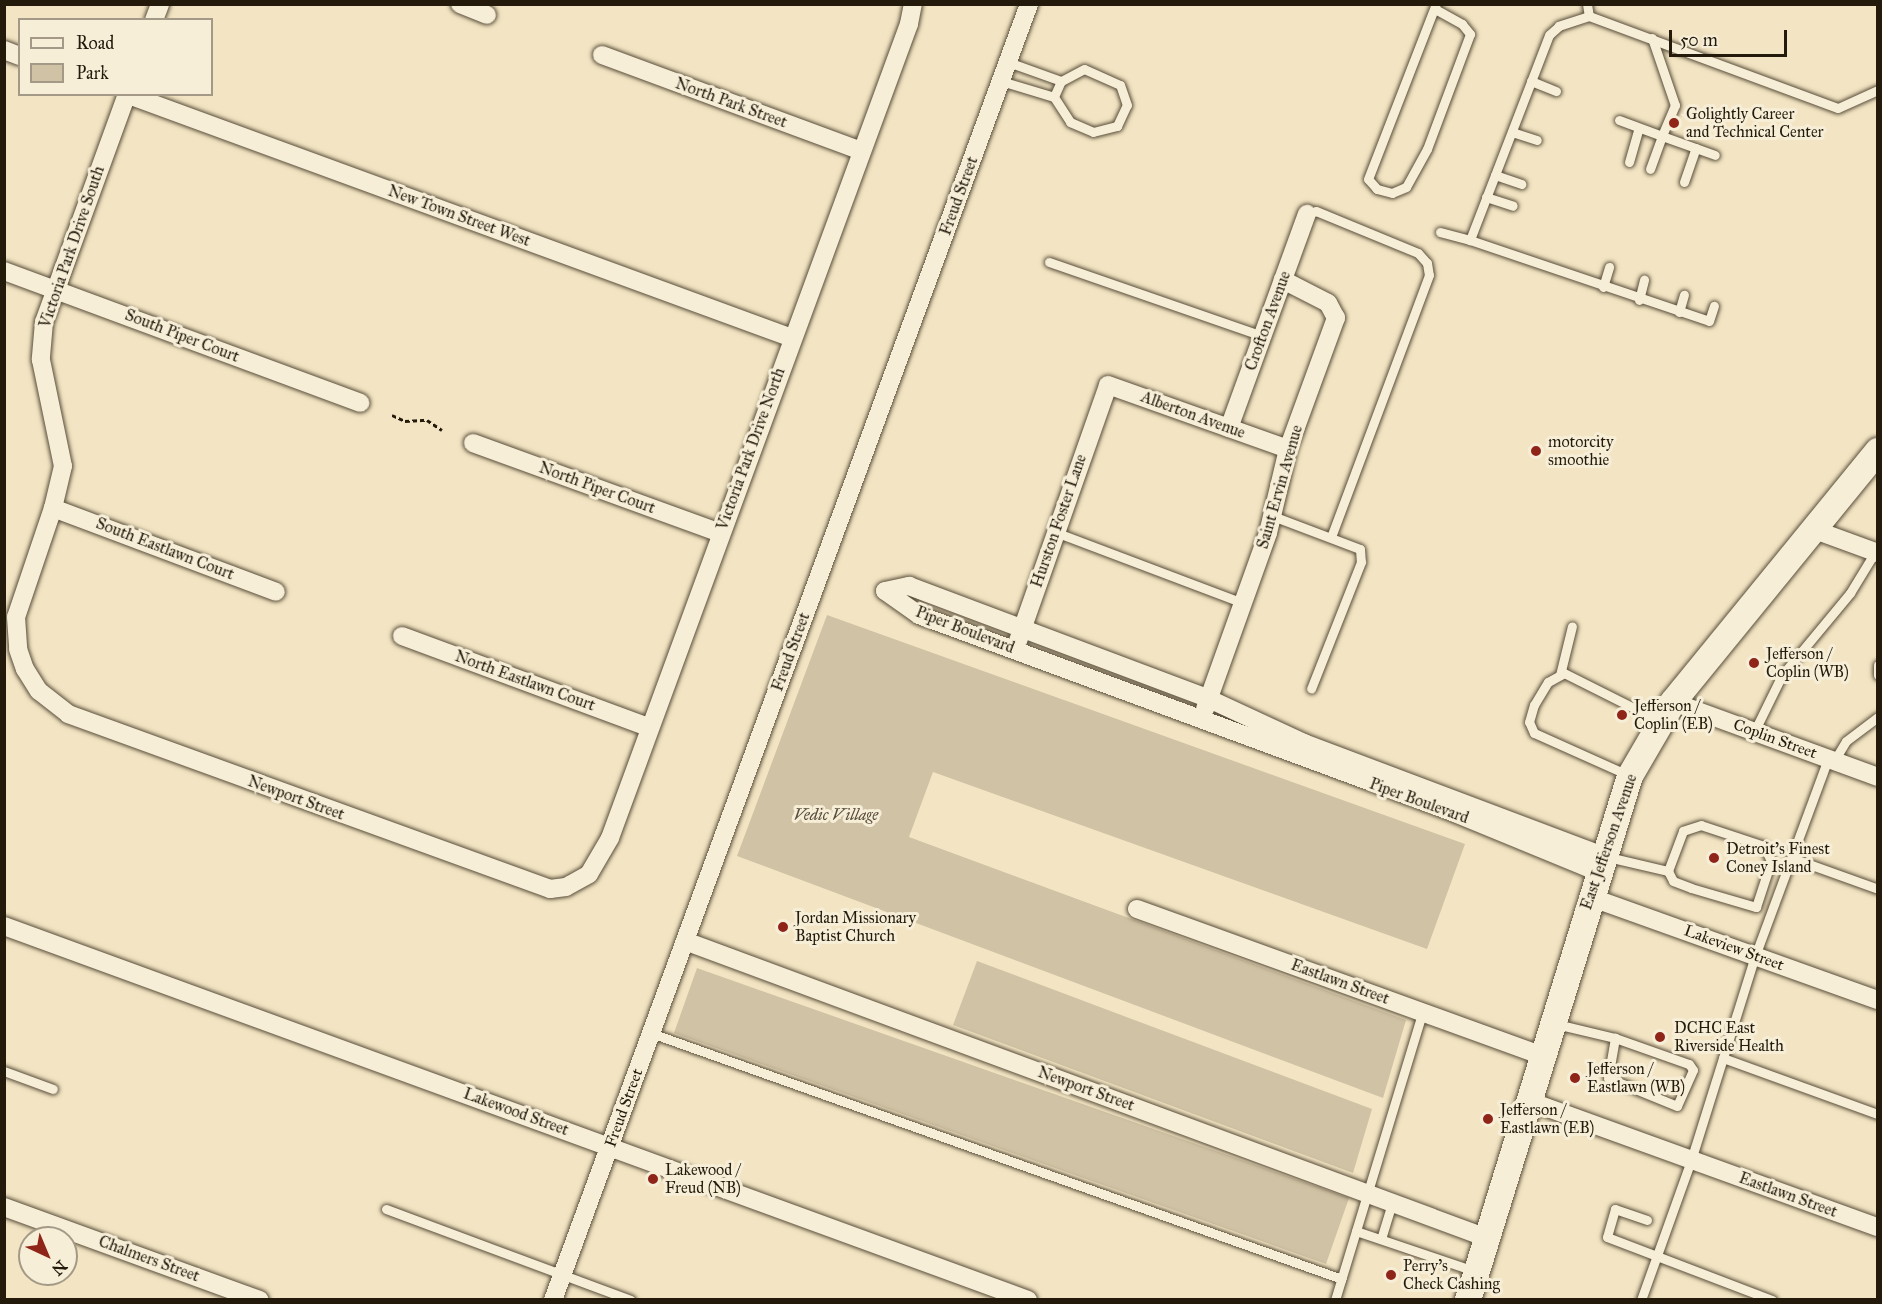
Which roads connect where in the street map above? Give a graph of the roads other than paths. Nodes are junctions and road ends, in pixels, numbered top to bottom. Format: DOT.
graph roads {
  1 [pos="460,4"];
  2 [pos="913,4"];
  3 [pos="1029,4"];
  4 [pos="1587,4"];
  5 [pos="1436,7"];
  6 [pos="487,15"];
  7 [pos="1589,16"];
  8 [pos="1652,38"];
  9 [pos="602,56"];
  10 [pos="1008,62"];
  11 [pos="1001,81"];
  12 [pos="1061,81"];
  13 [pos="1531,81"];
  14 [pos="1878,90"];
  15 [pos="1556,91"];
  16 [pos="127,96"];
  17 [pos="130,96"];
  18 [pos="1054,97"];
  19 [pos="1619,120"];
  20 [pos="1640,128"];
  21 [pos="1512,132"];
  22 [pos="1662,136"];
  23 [pos="1537,140"];
  24 [pos="1696,148"];
  25 [pos="861,151"];
  26 [pos="1715,155"];
  27 [pos="1629,162"];
  28 [pos="1650,169"];
  29 [pos="1495,175"];
  30 [pos="1684,182"];
  31 [pos="1521,184"];
  32 [pos="1486,197"];
  33 [pos="1513,206"];
  34 [pos="1307,214"];
  35 [pos="1440,232"];
  36 [pos="1470,240"];
  37 [pos="1049,262"];
  38 [pos="1609,267"];
  39 [pos="4,271"];
  40 [pos="1283,280"];
  41 [pos="1644,280"];
  42 [pos="1603,287"];
  43 [pos="56,289"];
  44 [pos="1684,295"];
  45 [pos="1639,300"];
  46 [pos="1714,306"];
  47 [pos="1679,312"];
  48 [pos="1263,336"];
  49 [pos="792,338"];
  50 [pos="1102,393"];
  51 [pos="360,403"];
  52 [pos="1229,428"];
  53 [pos="474,443"];
  54 [pos="1288,449"];
  55 [pos="1878,451"];
  56 [pos="53,508"];
  57 [pos="1270,515"];
  58 [pos="1815,530"];
  59 [pos="1055,532"];
  60 [pos="720,533"];
  61 [pos="1331,537"];
  62 [pos="1876,552"];
  63 [pos="276,592"];
  64 [pos="1243,603"];
  65 [pos="1572,626"];
  66 [pos="1022,630"];
  67 [pos="402,636"];
  68 [pos="1014,649"];
  69 [pos="1878,665"];
  70 [pos="1560,675"];
  71 [pos="1878,675"];
  72 [pos="30,680"];
  73 [pos="1311,689"];
  74 [pos="1209,699"];
  75 [pos="1667,711"];
  76 [pos="1878,717"];
  77 [pos="1201,719"];
  78 [pos="648,727"];
  79 [pos="1754,732"];
  80 [pos="1831,760"];
  81 [pos="1630,776"];
  82 [pos="1878,777"];
  83 [pos="1791,858"];
  84 [pos="1600,864"];
  85 [pos="1668,871"];
  86 [pos="573,883"];
  87 [pos="1878,889"];
  88 [pos="1590,897"];
  89 [pos="1137,909"];
  90 [pos="4,926"];
  91 [pos="685,941"];
  92 [pos="1755,956"];
  93 [pos="1878,1000"];
  94 [pos="1422,1012"];
  95 [pos="1552,1023"];
  96 [pos="651,1033"];
  97 [pos="1615,1038"];
  98 [pos="1542,1056"];
  99 [pos="1723,1058"];
  100 [pos="4,1071"];
  101 [pos="53,1089"];
  102 [pos="1529,1101"];
  103 [pos="1878,1114"];
  104 [pos="610,1146"];
  105 [pos="1691,1160"];
  106 [pos="1368,1193"];
  107 [pos="1392,1202"];
  108 [pos="4,1207"];
  109 [pos="386,1209"];
  110 [pos="1647,1220"];
  111 [pos="1878,1227"];
  112 [pos="1356,1231"];
  113 [pos="1487,1238"];
  114 [pos="1381,1239"];
  115 [pos="1656,1257"];
  116 [pos="1477,1272"];
  117 [pos="563,1273"];
  118 [pos="1342,1279"];
  119 [pos="260,1299"];
  120 [pos="553,1299"];
  121 [pos="631,1299"];
  122 [pos="1028,1299"];
  123 [pos="1335,1299"];
  124 [pos="1468,1299"];
  125 [pos="1641,1299"];
  126 [pos="1772,1299"];
  1 -- 6 [label="street"];
  2 -- 25 [label="street, Victoria Park Drive North"];
  3 -- 10 [label="street, Freud Street"];
  4 -- 7 [label="lane"];
  5 -- 5 [label="lane"];
  7 -- 8 [label="lane"];
  7 -- 13 [label="lane"];
  8 -- 14 [label="lane"];
  8 -- 22 [label="lane"];
  9 -- 25 [label="street, North Park Street"];
  10 -- 11 [label="street, Freud Street"];
  10 -- 12 [label="lane"];
  11 -- 18 [label="lane"];
  11 -- 91 [label="street, Freud Street"];
  12 -- 18 [label="lane"];
  12 -- 18 [label="lane"];
  13 -- 15 [label="lane"];
  13 -- 21 [label="lane"];
  16 -- 43 [label="street, Victoria Park Drive South"];
  17 -- 49 [label="street, New Town Street West"];
  19 -- 20 [label="lane"];
  20 -- 22 [label="lane"];
  20 -- 27 [label="lane"];
  21 -- 23 [label="lane"];
  21 -- 29 [label="lane"];
  22 -- 24 [label="lane"];
  22 -- 28 [label="lane"];
  24 -- 26 [label="lane"];
  24 -- 30 [label="lane"];
  25 -- 49 [label="street, Victoria Park Drive North"];
  29 -- 31 [label="lane"];
  29 -- 32 [label="lane"];
  32 -- 33 [label="lane"];
  32 -- 36 [label="lane"];
  34 -- 40 [label="street, Crofton Avenue"];
  34 -- 61 [label="lane"];
  35 -- 36 [label="lane"];
  36 -- 42 [label="lane"];
  37 -- 48 [label="lane"];
  38 -- 42 [label="lane"];
  39 -- 43 [label="street, South Piper Court"];
  40 -- 48 [label="street, Crofton Avenue"];
  40 -- 54 [label="street, Saint Ervin Avenue"];
  41 -- 45 [label="lane"];
  42 -- 45 [label="lane"];
  43 -- 51 [label="street, South Piper Court"];
  43 -- 56 [label="street, Victoria Park Drive South"];
  44 -- 47 [label="lane"];
  45 -- 47 [label="lane"];
  46 -- 47 [label="lane"];
  48 -- 52 [label="street, Crofton Avenue"];
  49 -- 60 [label="street, Victoria Park Drive North"];
  50 -- 52 [label="street, Alberton Avenue"];
  50 -- 59 [label="street, Hurston Foster Lane"];
  52 -- 54 [label="street, Alberton Avenue"];
  53 -- 60 [label="street, North Piper Court"];
  54 -- 57 [label="street, Saint Ervin Avenue"];
  55 -- 58 [label="main road, East Jefferson Avenue"];
  56 -- 63 [label="street, South Eastlawn Court"];
  56 -- 72 [label="street, Victoria Park Drive South"];
  57 -- 61 [label="lane"];
  57 -- 64 [label="street, Saint Ervin Avenue"];
  58 -- 62 [label="street"];
  58 -- 75 [label="main road, East Jefferson Avenue"];
  59 -- 64 [label="lane"];
  59 -- 66 [label="street, Hurston Foster Lane"];
  60 -- 78 [label="street, Victoria Park Drive North"];
  61 -- 73 [label="lane"];
  62 -- 79 [label="lane"];
  64 -- 74 [label="street, Saint Ervin Avenue"];
  65 -- 70 [label="lane"];
  66 -- 68 [label="street, Hurston Foster Lane"];
  66 -- 68 [label="street, Piper Boulevard"];
  66 -- 74 [label="street, Piper Boulevard"];
  67 -- 78 [label="street, North Eastlawn Court"];
  68 -- 77 [label="street, Piper Boulevard"];
  69 -- 71 [label="lane"];
  70 -- 75 [label="lane"];
  70 -- 81 [label="lane"];
  72 -- 86 [label="street, Newport Street"];
  74 -- 77 [label="street, Saint Ervin Avenue"];
  74 -- 84 [label="street, Piper Boulevard"];
  75 -- 79 [label="street, Coplin Street"];
  75 -- 81 [label="main road, East Jefferson Avenue"];
  76 -- 80 [label="lane"];
  77 -- 84 [label="street, Piper Boulevard"];
  78 -- 86 [label="street, Victoria Park Drive North"];
  79 -- 80 [label="street, Coplin Street"];
  80 -- 82 [label="street, Coplin Street"];
  80 -- 83 [label="lane"];
  81 -- 84 [label="main road, East Jefferson Avenue"];
  83 -- 87 [label="lane"];
  83 -- 92 [label="lane"];
  84 -- 85 [label="lane"];
  84 -- 88 [label="main road, East Jefferson Avenue"];
  85 -- 85 [label="lane"];
  88 -- 92 [label="street, Lakeview Street"];
  88 -- 95 [label="main road, East Jefferson Avenue"];
  89 -- 94 [label="street, Eastlawn Street"];
  90 -- 104 [label="street, Lakewood Street"];
  91 -- 96 [label="street, Freud Street"];
  91 -- 106 [label="street, Newport Street"];
  92 -- 93 [label="street, Lakeview Street"];
  92 -- 99 [label="lane"];
  94 -- 98 [label="street, Eastlawn Street"];
  94 -- 106 [label="lane"];
  95 -- 97 [label="lane"];
  95 -- 98 [label="main road, East Jefferson Avenue"];
  96 -- 104 [label="street, Freud Street"];
  96 -- 118 [label="lane"];
  97 -- 97 [label="lane"];
  98 -- 102 [label="main road, East Jefferson Avenue"];
  99 -- 103 [label="lane"];
  99 -- 105 [label="lane"];
  100 -- 101 [label="lane"];
  102 -- 105 [label="street, Eastlawn Street"];
  102 -- 113 [label="main road, East Jefferson Avenue"];
  104 -- 117 [label="street, Freud Street"];
  104 -- 122 [label="street, Lakewood Street"];
  105 -- 111 [label="street, Eastlawn Street"];
  105 -- 115 [label="lane"];
  106 -- 107 [label="street, Newport Street"];
  106 -- 112 [label="lane"];
  107 -- 113 [label="street, Newport Street"];
  107 -- 114 [label="lane"];
  108 -- 119 [label="street, Chalmers Street"];
  109 -- 117 [label="lane"];
  110 -- 115 [label="lane"];
  112 -- 114 [label="lane"];
  112 -- 118 [label="lane"];
  113 -- 116 [label="main road, East Jefferson Avenue"];
  114 -- 116 [label="lane"];
  115 -- 125 [label="lane"];
  115 -- 126 [label="lane"];
  116 -- 124 [label="main road, East Jefferson Avenue"];
  117 -- 120 [label="street, Freud Street"];
  117 -- 121 [label="lane"];
  118 -- 123 [label="lane"];
}
